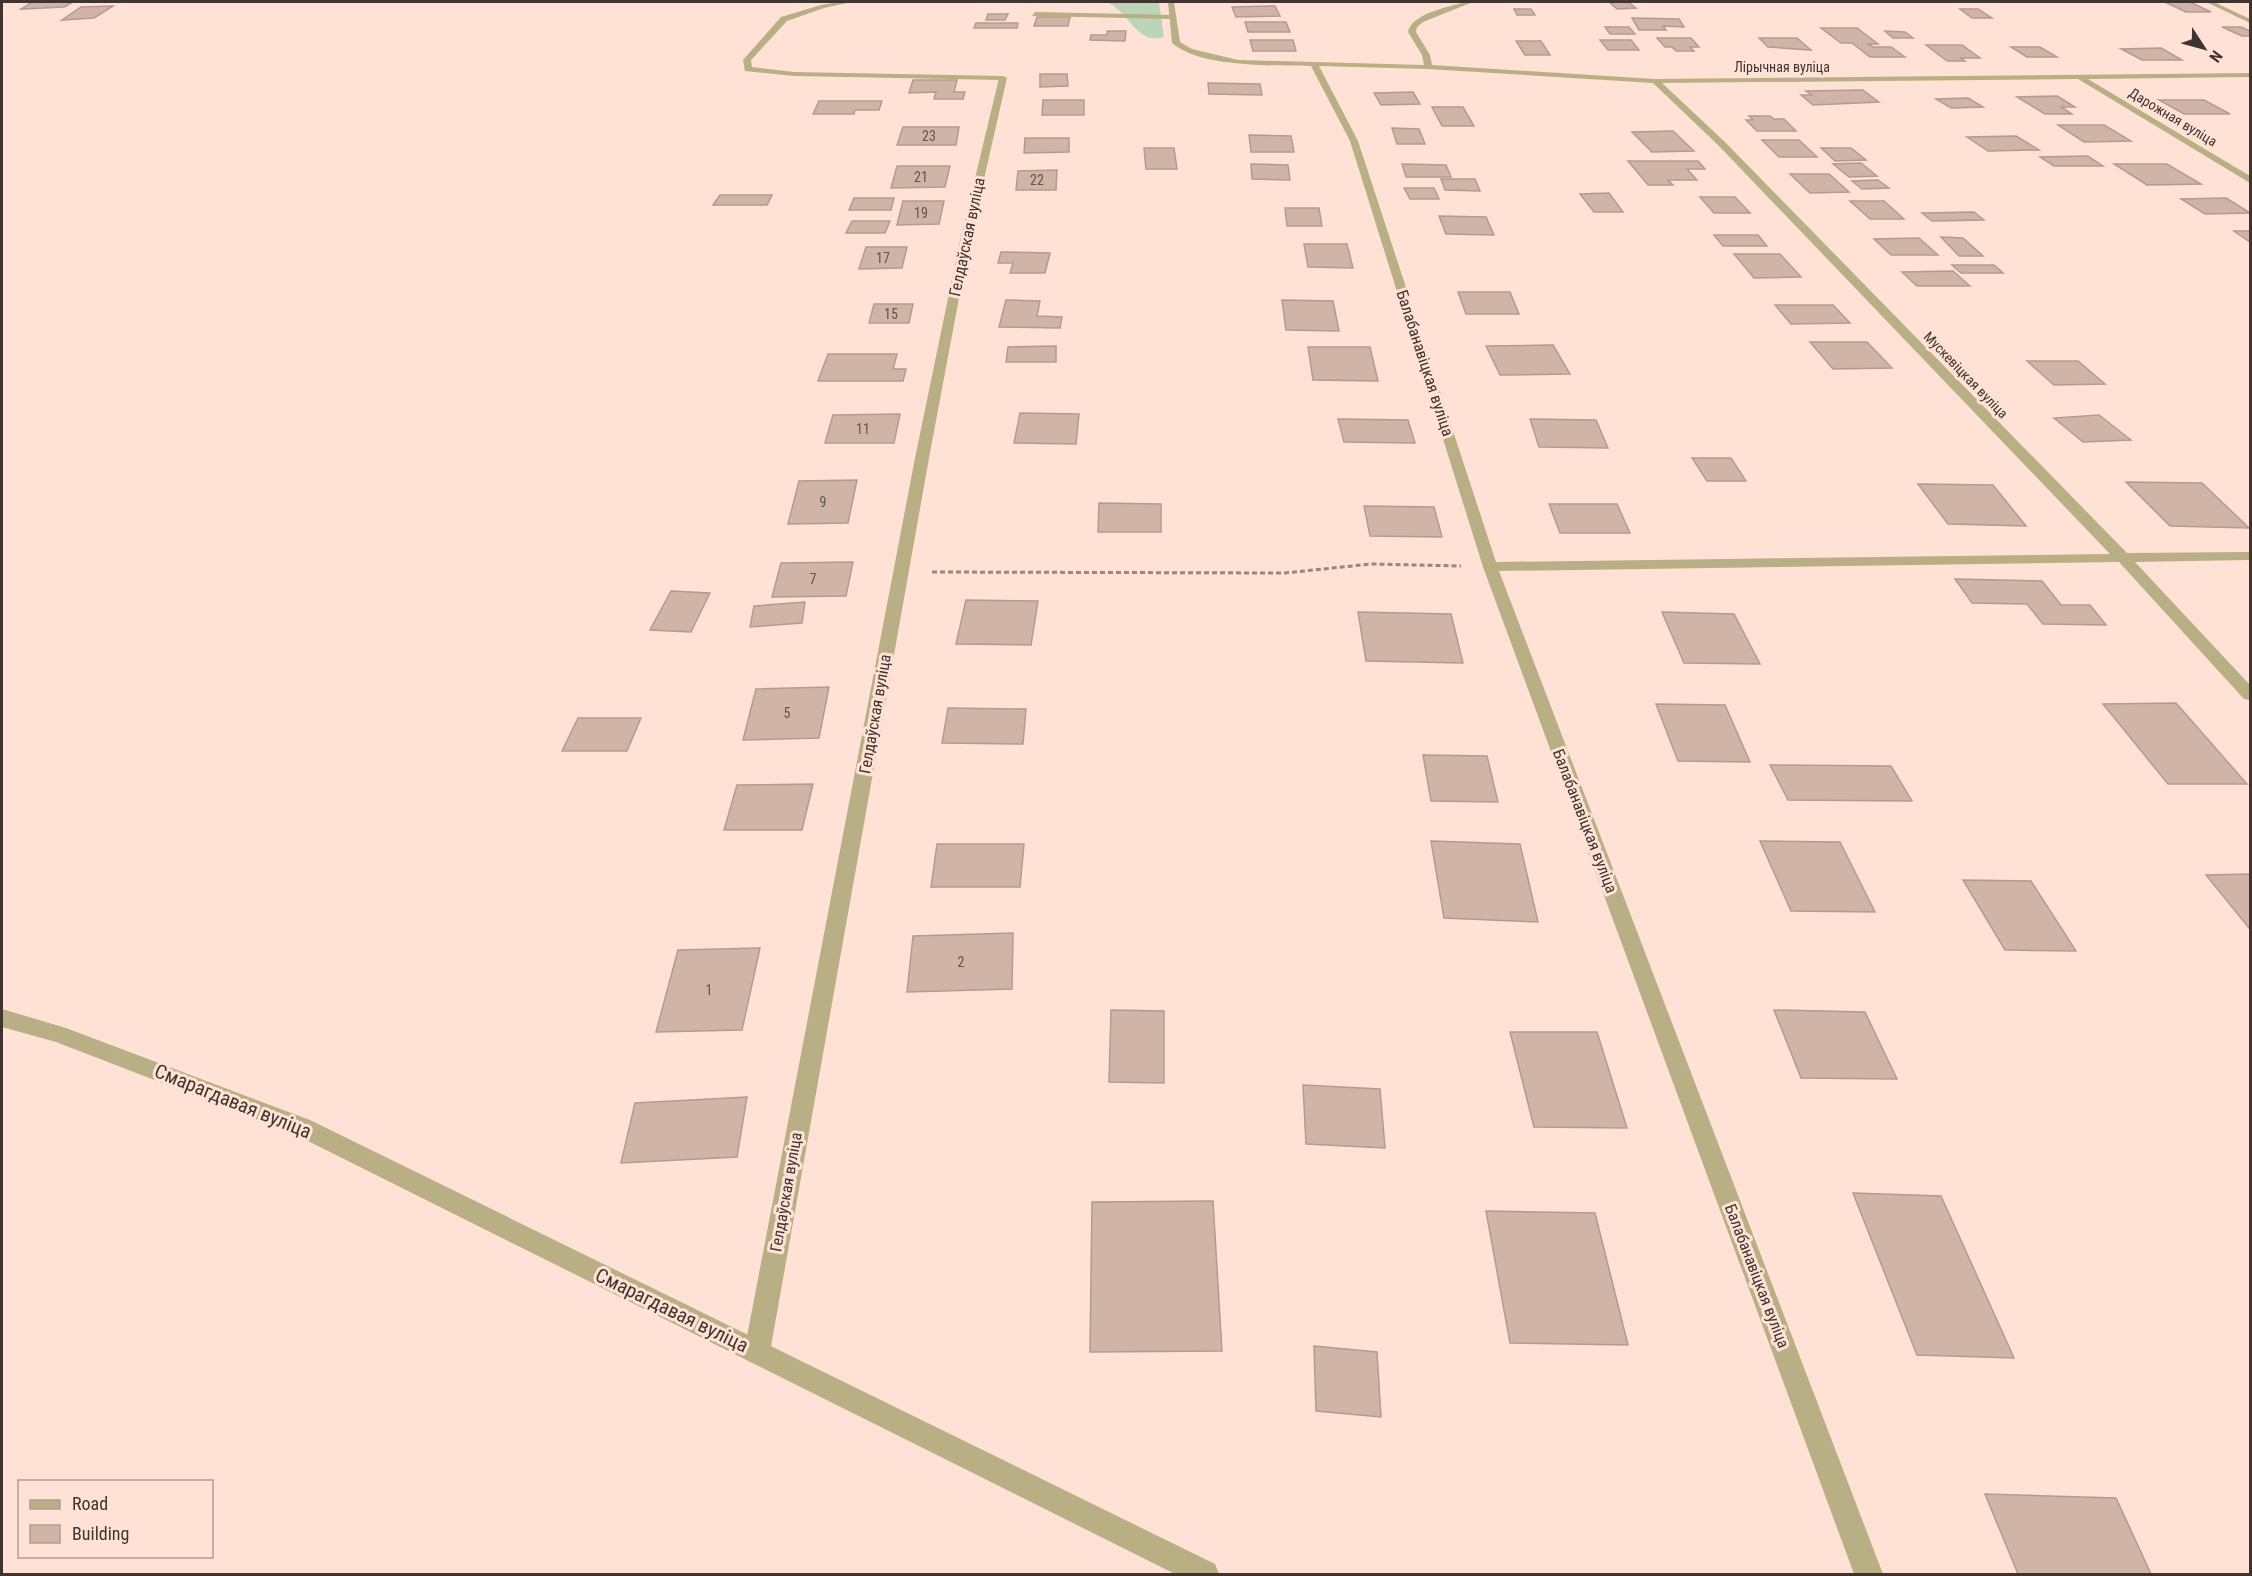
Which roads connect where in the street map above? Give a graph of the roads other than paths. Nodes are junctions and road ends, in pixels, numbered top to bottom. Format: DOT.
graph roads {
  1 [pos="849,2"];
  2 [pos="1171,2"];
  3 [pos="1470,2"];
  4 [pos="2209,2"];
  5 [pos="1035,14"];
  6 [pos="1173,17"];
  7 [pos="2250,21"];
  8 [pos="1314,65"];
  9 [pos="1428,67"];
  10 [pos="2250,75"];
  11 [pos="2081,78"];
  12 [pos="1655,81"];
  13 [pos="2250,180"];
  14 [pos="2121,556"];
  15 [pos="2250,556"];
  16 [pos="1490,567"];
  17 [pos="2250,695"];
  18 [pos="2,1018"];
  19 [pos="757,1352"];
  20 [pos="1205,1575"];
  21 [pos="1869,1575"];
  1 -- 19 [label="street, Гелдаўская вуліца"];
  2 -- 6 [label="street"];
  3 -- 9 [label="street"];
  4 -- 7 [label="street"];
  5 -- 6 [label="street"];
  6 -- 8 [label="street, Лірычная вуліца"];
  8 -- 9 [label="street, Лірычная вуліца"];
  8 -- 16 [label="street, Балабанавіцкая вуліца"];
  9 -- 12 [label="street, Лірычная вуліца"];
  10 -- 11 [label="street, Лірычная вуліца"];
  11 -- 12 [label="street, Лірычная вуліца"];
  11 -- 13 [label="street, Дарожная вуліца"];
  12 -- 14 [label="street, Мускевіцкая вуліца"];
  14 -- 15 [label="street"];
  14 -- 16 [label="street"];
  14 -- 17 [label="street, Мускевіцкая вуліца"];
  16 -- 21 [label="street, Балабанавіцкая вуліца"];
  18 -- 19 [label="street, Смарагдавая вуліца"];
  19 -- 20 [label="street, Смарагдавая вуліца"];
}
